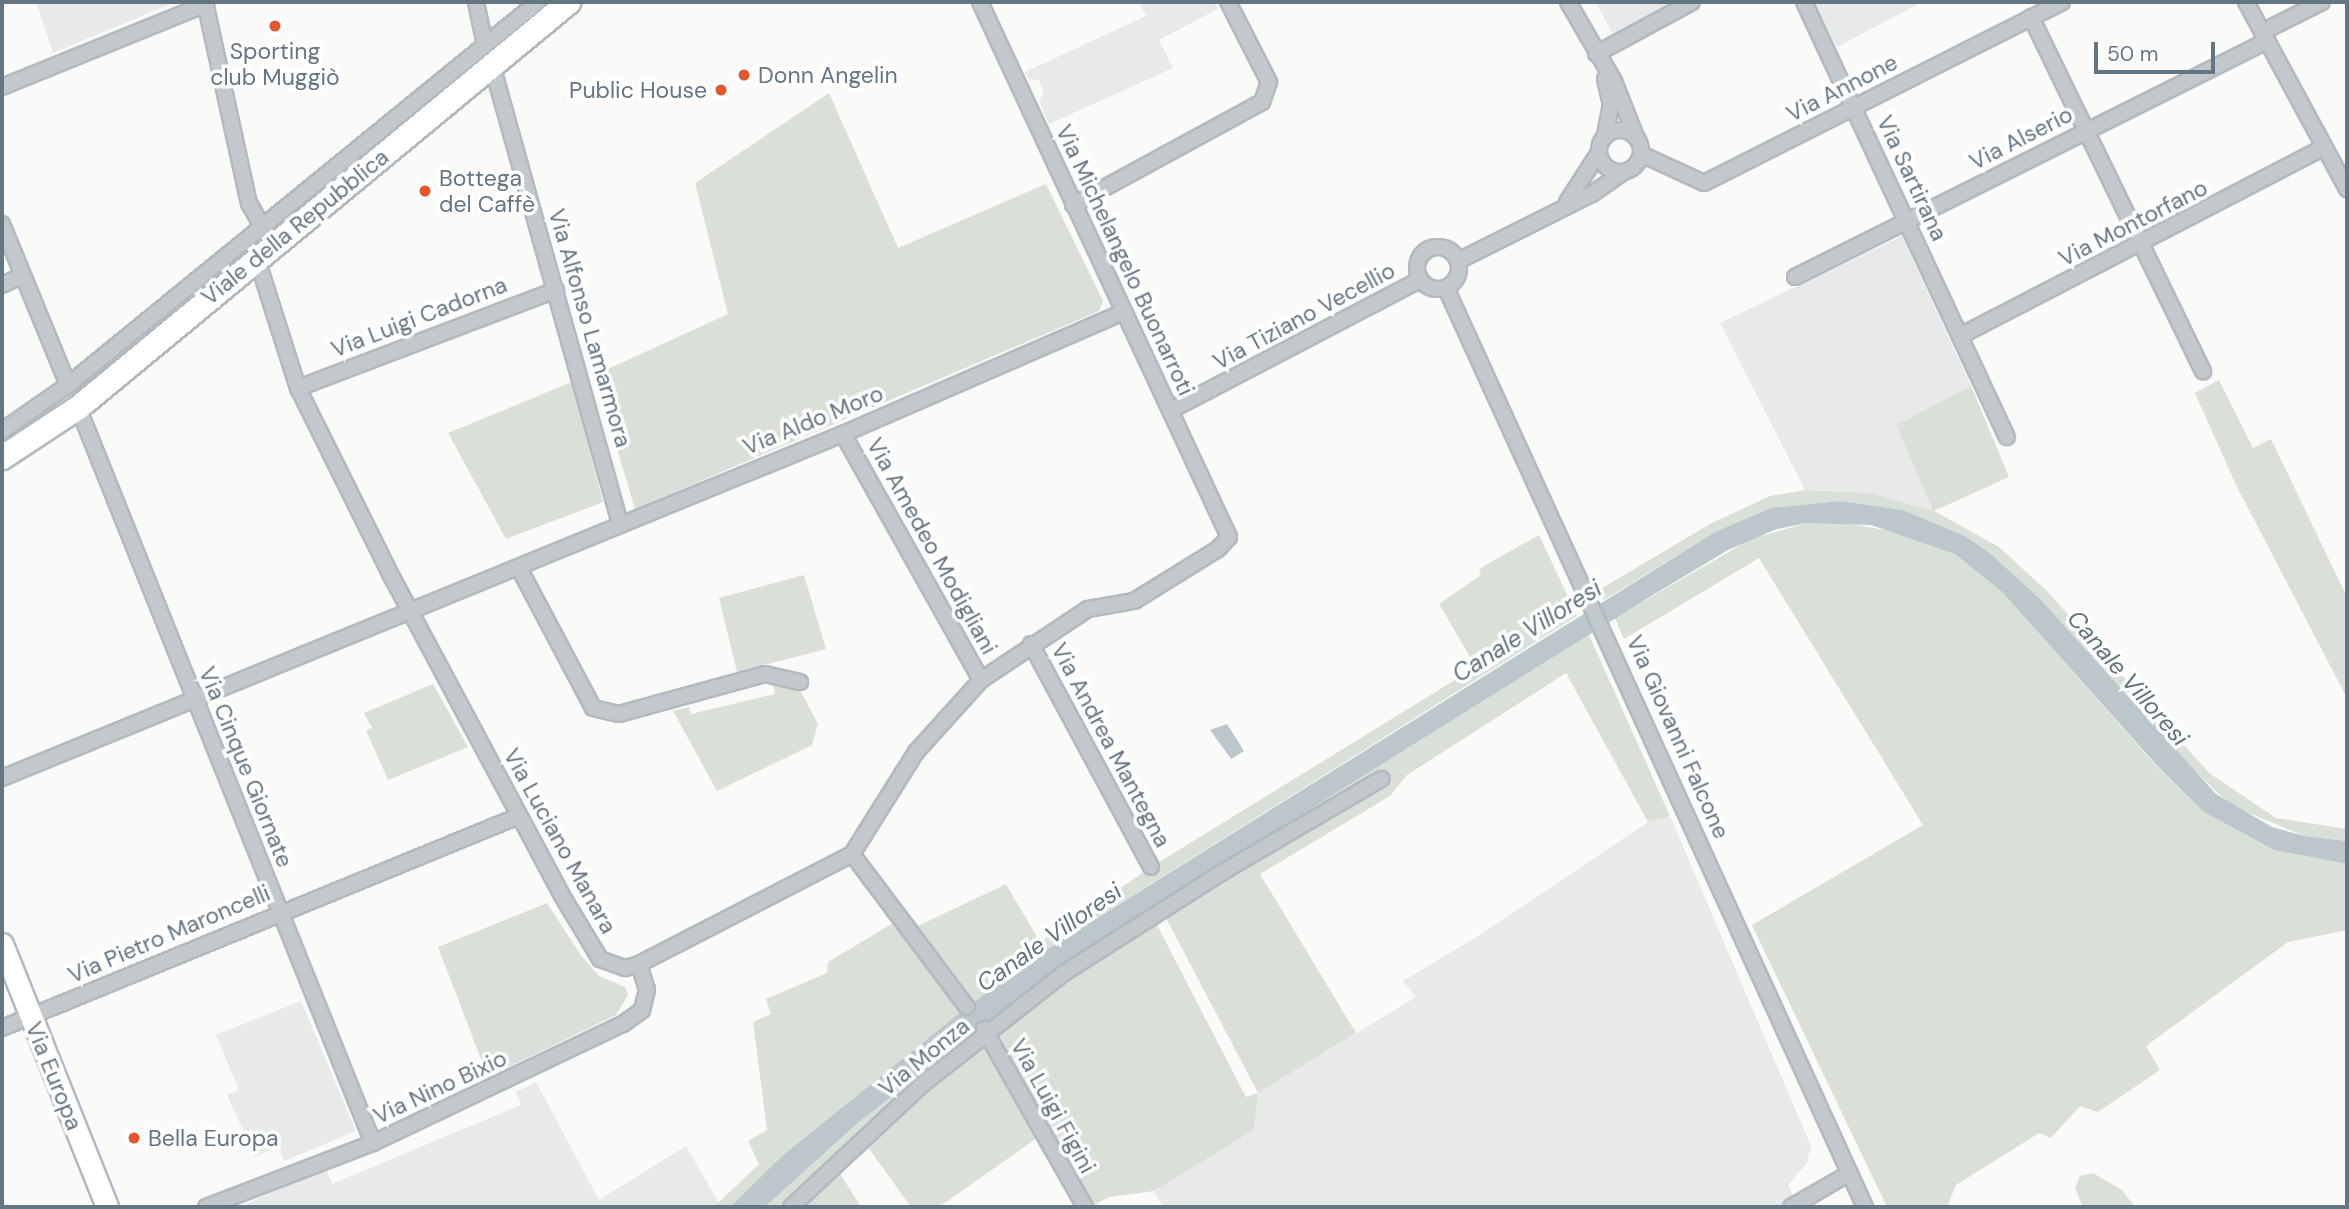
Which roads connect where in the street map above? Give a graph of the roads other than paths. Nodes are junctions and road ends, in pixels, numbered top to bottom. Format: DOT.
graph roads {
  1 [pos="475,2"];
  2 [pos="538,2"];
  3 [pos="568,2"];
  4 [pos="980,2"];
  5 [pos="1228,2"];
  6 [pos="1568,2"];
  7 [pos="1692,2"];
  8 [pos="1804,2"];
  9 [pos="2062,2"];
  10 [pos="2246,2"];
  11 [pos="2322,2"];
  12 [pos="205,3"];
  13 [pos="2031,18"];
  14 [pos="2264,36"];
  15 [pos="489,55"];
  16 [pos="1599,61"];
  17 [pos="2,87"];
  18 [pos="1854,107"];
  19 [pos="2086,131"];
  20 [pos="1605,135"];
  21 [pos="1636,137"];
  22 [pos="2325,147"];
  23 [pos="1598,154"];
  24 [pos="1641,154"];
  25 [pos="1623,172"];
  26 [pos="2347,189"];
  27 [pos="1073,205"];
  28 [pos="1564,206"];
  29 [pos="1908,220"];
  30 [pos="2,224"];
  31 [pos="262,226"];
  32 [pos="2142,245"];
  33 [pos="257,259"];
  34 [pos="1458,261"];
  35 [pos="23,275"];
  36 [pos="1795,277"];
  37 [pos="1420,280"];
  38 [pos="2,285"];
  39 [pos="1446,288"];
  40 [pos="556,290"];
  41 [pos="1123,312"];
  42 [pos="1960,336"];
  43 [pos="2203,371"];
  44 [pos="68,385"];
  45 [pos="298,388"];
  46 [pos="78,407"];
  47 [pos="1171,410"];
  48 [pos="844,433"];
  49 [pos="2007,437"];
  50 [pos="6,447"];
  51 [pos="620,524"];
  52 [pos="519,568"];
  53 [pos="411,613"];
  54 [pos="1031,645"];
  55 [pos="981,680"];
  56 [pos="800,681"];
  57 [pos="195,702"];
  58 [pos="2,778"];
  59 [pos="1381,779"];
  60 [pos="519,816"];
  61 [pos="852,854"];
  62 [pos="1151,867"];
  63 [pos="280,912"];
  64 [pos="2,944"];
  65 [pos="639,964"];
  66 [pos="967,1007"];
  67 [pos="30,1016"];
  68 [pos="2,1028"];
  69 [pos="985,1031"];
  70 [pos="373,1143"];
  71 [pos="1850,1173"];
  72 [pos="107,1207"];
  73 [pos="206,1207"];
  74 [pos="791,1207"];
  75 [pos="1085,1207"];
  76 [pos="1791,1207"];
  77 [pos="1865,1207"];
  1 -- 15 [label="street, Via Alfonso Lamarmora"];
  2 -- 15 [label="street, Viale della Repubblica"];
  3 -- 15 [label="main road, Viale della Repubblica"];
  4 -- 27 [label="street, Via Michelangelo Buonarroti"];
  5 -- 27 [label="street"];
  6 -- 16 [label="street"];
  7 -- 16 [label="street"];
  8 -- 18 [label="street, Via Sartirana"];
  9 -- 13 [label="street, Via Annone"];
  10 -- 14 [label="street"];
  11 -- 14 [label="street, Via Alserio"];
  12 -- 17 [label="street"];
  12 -- 31 [label="street"];
  13 -- 18 [label="street, Via Annone"];
  13 -- 19 [label="street"];
  14 -- 19 [label="street, Via Alserio"];
  14 -- 22 [label="street"];
  15 -- 31 [label="street, Viale della Repubblica"];
  15 -- 33 [label="main road, Viale della Repubblica"];
  15 -- 40 [label="street, Via Alfonso Lamarmora"];
  16 -- 20 [label="street"];
  16 -- 21 [label="street"];
  18 -- 24 [label="street, Via Annone"];
  18 -- 29 [label="street, Via Sartirana"];
  19 -- 29 [label="street, Via Alserio"];
  19 -- 32 [label="street"];
  20 -- 21 [label="street"];
  20 -- 23 [label="street"];
  21 -- 24 [label="street"];
  22 -- 26 [label="street"];
  22 -- 32 [label="street, Via Montorfano"];
  23 -- 25 [label="street"];
  23 -- 28 [label="street"];
  24 -- 25 [label="street"];
  25 -- 28 [label="street"];
  27 -- 41 [label="street, Via Michelangelo Buonarroti"];
  28 -- 34 [label="street"];
  29 -- 36 [label="street, Via Alserio"];
  29 -- 42 [label="street, Via Sartirana"];
  30 -- 35 [label="street"];
  31 -- 44 [label="street, Viale della Repubblica"];
  32 -- 42 [label="street, Via Montorfano"];
  32 -- 43 [label="street"];
  33 -- 45 [label="street, Via Luciano Manara"];
  33 -- 46 [label="main road, Viale della Repubblica"];
  34 -- 37 [label="street, Via Tiziano Vecellio"];
  34 -- 39 [label="street"];
  35 -- 38 [label="street"];
  35 -- 44 [label="street"];
  37 -- 39 [label="street, Via Tiziano Vecellio"];
  37 -- 47 [label="street, Via Tiziano Vecellio"];
  39 -- 71 [label="street, Via Giovanni Falcone"];
  40 -- 45 [label="street, Via Luigi Cadorna"];
  40 -- 51 [label="street, Via Alfonso Lamarmora"];
  41 -- 47 [label="street, Via Michelangelo Buonarroti"];
  41 -- 48 [label="street, Via Aldo Moro"];
  42 -- 49 [label="street, Via Sartirana"];
  44 -- 50 [label="street, Viale della Repubblica"];
  45 -- 53 [label="street, Via Luciano Manara"];
  46 -- 50 [label="main road, Viale della Repubblica"];
  46 -- 57 [label="street, Via Cinque Giornate"];
  47 -- 54 [label="street, Via Michelangelo Buonarroti"];
  48 -- 51 [label="street, Via Aldo Moro"];
  48 -- 55 [label="street, Via Amedeo Modigliani"];
  51 -- 52 [label="street, Via Aldo Moro"];
  52 -- 53 [label="street, Via Aldo Moro"];
  52 -- 56 [label="street"];
  53 -- 57 [label="street, Via Aldo Moro"];
  53 -- 60 [label="street, Via Luciano Manara"];
  54 -- 55 [label="street"];
  54 -- 62 [label="street, Via Andrea Mantegna"];
  55 -- 61 [label="street"];
  57 -- 58 [label="street, Via Aldo Moro"];
  57 -- 63 [label="street, Via Cinque Giornate"];
  59 -- 69 [label="street, Via Monza"];
  60 -- 63 [label="street, Via Pietro Maroncelli"];
  60 -- 65 [label="street, Via Luciano Manara"];
  61 -- 65 [label="street"];
  61 -- 66 [label="street"];
  63 -- 67 [label="street, Via Pietro Maroncelli"];
  63 -- 70 [label="street, Via Cinque Giornate"];
  64 -- 67 [label="street, Via Europa"];
  65 -- 70 [label="street, Via Nino Bixio"];
  67 -- 68 [label="street, Via Pietro Maroncelli"];
  67 -- 72 [label="street, Via Europa"];
  69 -- 74 [label="street, Via Monza"];
  69 -- 75 [label="street, Via Luigi Figini"];
  70 -- 73 [label="street, Via Nino Bixio"];
  71 -- 76 [label="street"];
  71 -- 77 [label="street, Via Giovanni Falcone"];
}
